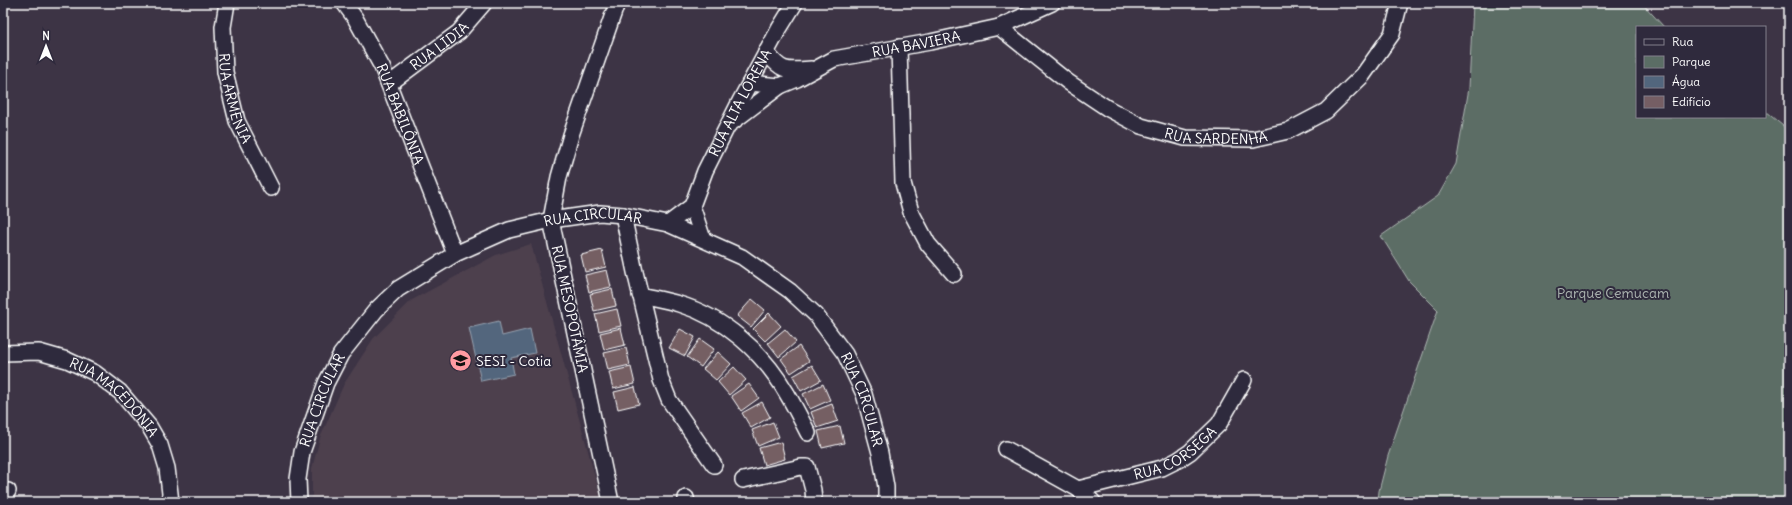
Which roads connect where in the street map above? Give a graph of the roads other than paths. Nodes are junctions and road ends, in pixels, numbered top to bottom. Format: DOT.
graph roads {
  1 [pos="227,3"];
  2 [pos="344,3"];
  3 [pos="484,3"];
  4 [pos="617,3"];
  5 [pos="796,3"];
  6 [pos="1052,3"];
  7 [pos="1400,3"];
  8 [pos="999,27"];
  9 [pos="899,47"];
  10 [pos="766,52"];
  11 [pos="814,69"];
  12 [pos="750,83"];
  13 [pos="389,84"];
  14 [pos="780,86"];
  15 [pos="728,125"];
  16 [pos="271,188"];
  17 [pos="692,206"];
  18 [pos="623,215"];
  19 [pos="551,220"];
  20 [pos="668,224"];
  21 [pos="703,239"];
  22 [pos="455,254"];
  23 [pos="954,274"];
  24 [pos="640,295"];
  25 [pos="3,353"];
  26 [pos="1244,380"];
  27 [pos="808,433"];
  28 [pos="1006,449"];
  29 [pos="714,465"];
  30 [pos="743,480"];
  31 [pos="1078,489"];
  32 [pos="171,502"];
  33 [pos="299,502"];
  34 [pos="612,502"];
  35 [pos="814,502"];
  36 [pos="886,502"];
  37 [pos="1093,502"];
  1 -- 16 [label="street, RUA ARMENIA"];
  2 -- 13 [label="street, RUA BABILÔNIA"];
  3 -- 13 [label="street, RUA LIDIA"];
  4 -- 19 [label="street, RUA MESOPOTÂMIA"];
  5 -- 10 [label="street, RUA ALTA LORENA"];
  6 -- 8 [label="street, RUA BAVIERA"];
  7 -- 8 [label="street, RUA SARDENHA"];
  8 -- 9 [label="street, RUA BAVIERA"];
  9 -- 11 [label="street, RUA BAVIERA"];
  9 -- 23 [label="street"];
  10 -- 11 [label="street"];
  10 -- 12 [label="street, RUA ALTA LORENA"];
  11 -- 14 [label="street, RUA BAVIERA"];
  12 -- 14 [label="street, RUA BAVIERA"];
  12 -- 15 [label="street, RUA ALTA LORENA"];
  13 -- 22 [label="street, RUA BABILÔNIA"];
  14 -- 15 [label="street, RUA BAVIERA"];
  15 -- 17 [label="street, RUA ALTA LORENA"];
  17 -- 20 [label="street"];
  17 -- 21 [label="street"];
  18 -- 19 [label="street, RUA CIRCULAR"];
  18 -- 20 [label="street, RUA CIRCULAR"];
  18 -- 24 [label="street"];
  19 -- 22 [label="street, RUA CIRCULAR"];
  19 -- 34 [label="street, RUA MESOPOTÂMIA"];
  20 -- 21 [label="street, RUA CIRCULAR"];
  21 -- 36 [label="street, RUA CIRCULAR"];
  22 -- 33 [label="street, RUA CIRCULAR"];
  24 -- 27 [label="street"];
  24 -- 29 [label="street"];
  25 -- 32 [label="street, RUA MACEDÔNIA"];
  26 -- 31 [label="street, RUA CORSEGA"];
  28 -- 31 [label="street"];
  30 -- 35 [label="street"];
  31 -- 37 [label="street"];
}
